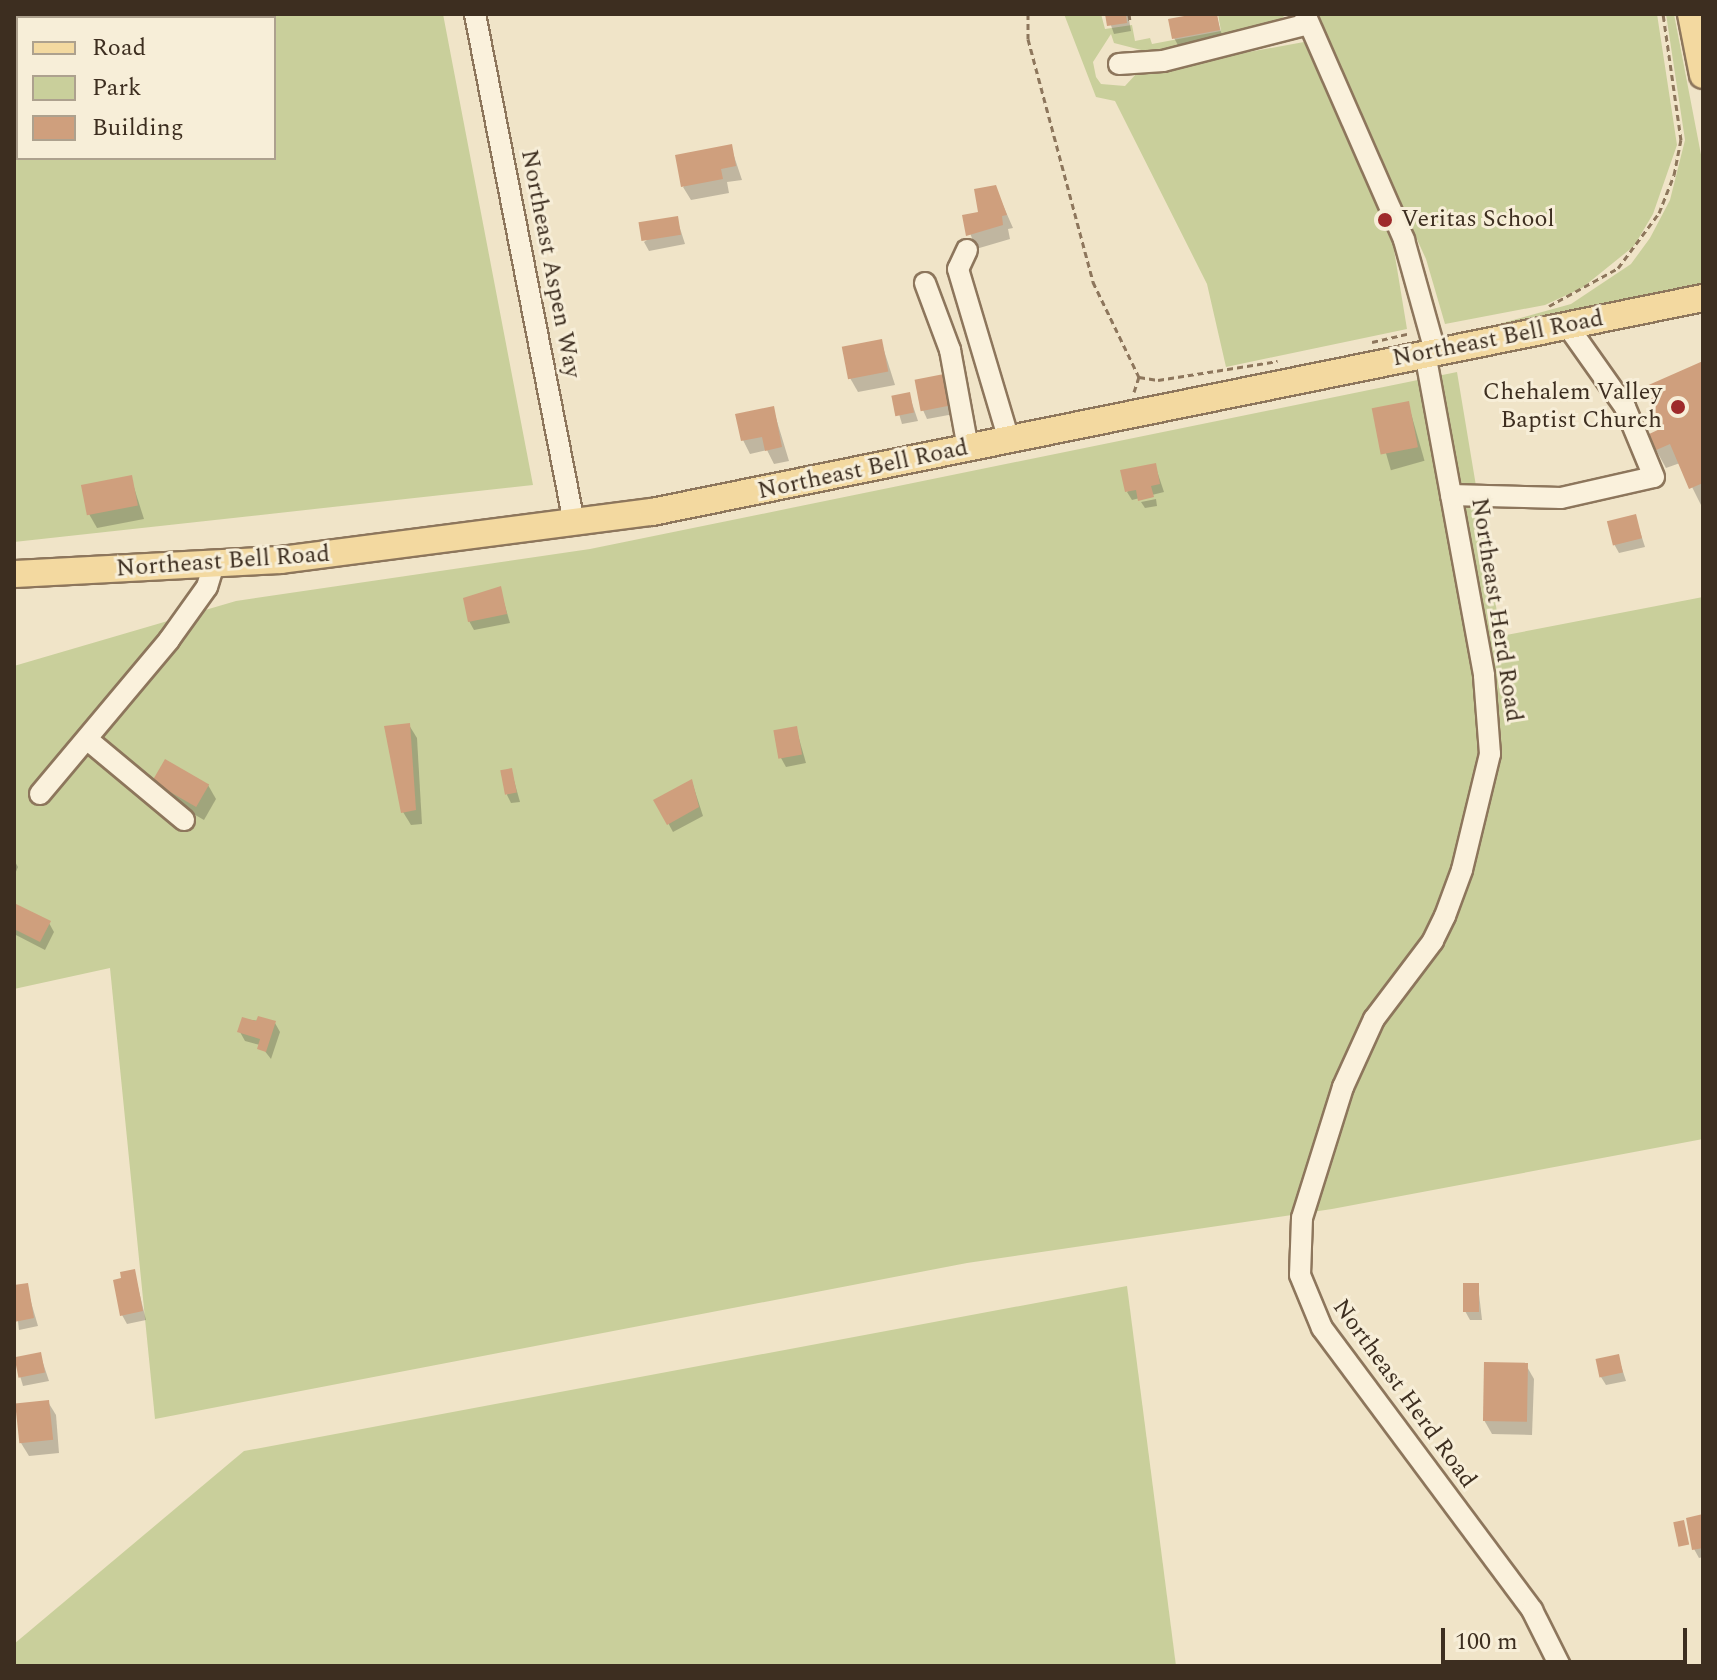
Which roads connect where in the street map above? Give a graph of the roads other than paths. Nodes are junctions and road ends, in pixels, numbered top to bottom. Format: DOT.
graph roads {
  1 [pos="475,14"];
  2 [pos="1691,14"];
  3 [pos="1306,19"];
  4 [pos="1119,64"];
  5 [pos="1703,75"];
  6 [pos="967,250"];
  7 [pos="925,283"];
  8 [pos="1703,298"];
  9 [pos="1567,325"];
  10 [pos="1430,352"];
  11 [pos="1009,440"];
  12 [pos="968,448"];
  13 [pos="1451,495"];
  14 [pos="574,523"];
  15 [pos="214,564"];
  16 [pos="14,574"];
  17 [pos="88,740"];
  18 [pos="40,794"];
  19 [pos="184,820"];
  20 [pos="1560,1666"];
  1 -- 14 [label="street, Northeast Aspen Way"];
  2 -- 5 [label="main road"];
  3 -- 4 [label="street"];
  3 -- 10 [label="street, Northeast Herd Road"];
  6 -- 11 [label="street"];
  7 -- 12 [label="street"];
  8 -- 9 [label="main road, Northeast Bell Road"];
  9 -- 10 [label="main road, Northeast Bell Road"];
  9 -- 13 [label="street"];
  10 -- 11 [label="main road, Northeast Bell Road"];
  10 -- 13 [label="street, Northeast Herd Road"];
  11 -- 12 [label="main road, Northeast Bell Road"];
  12 -- 14 [label="main road, Northeast Bell Road"];
  13 -- 20 [label="street, Northeast Herd Road"];
  14 -- 15 [label="main road, Northeast Bell Road"];
  15 -- 16 [label="main road, Northeast Bell Road"];
  15 -- 17 [label="street"];
  17 -- 18 [label="street"];
  17 -- 19 [label="street"];
}
